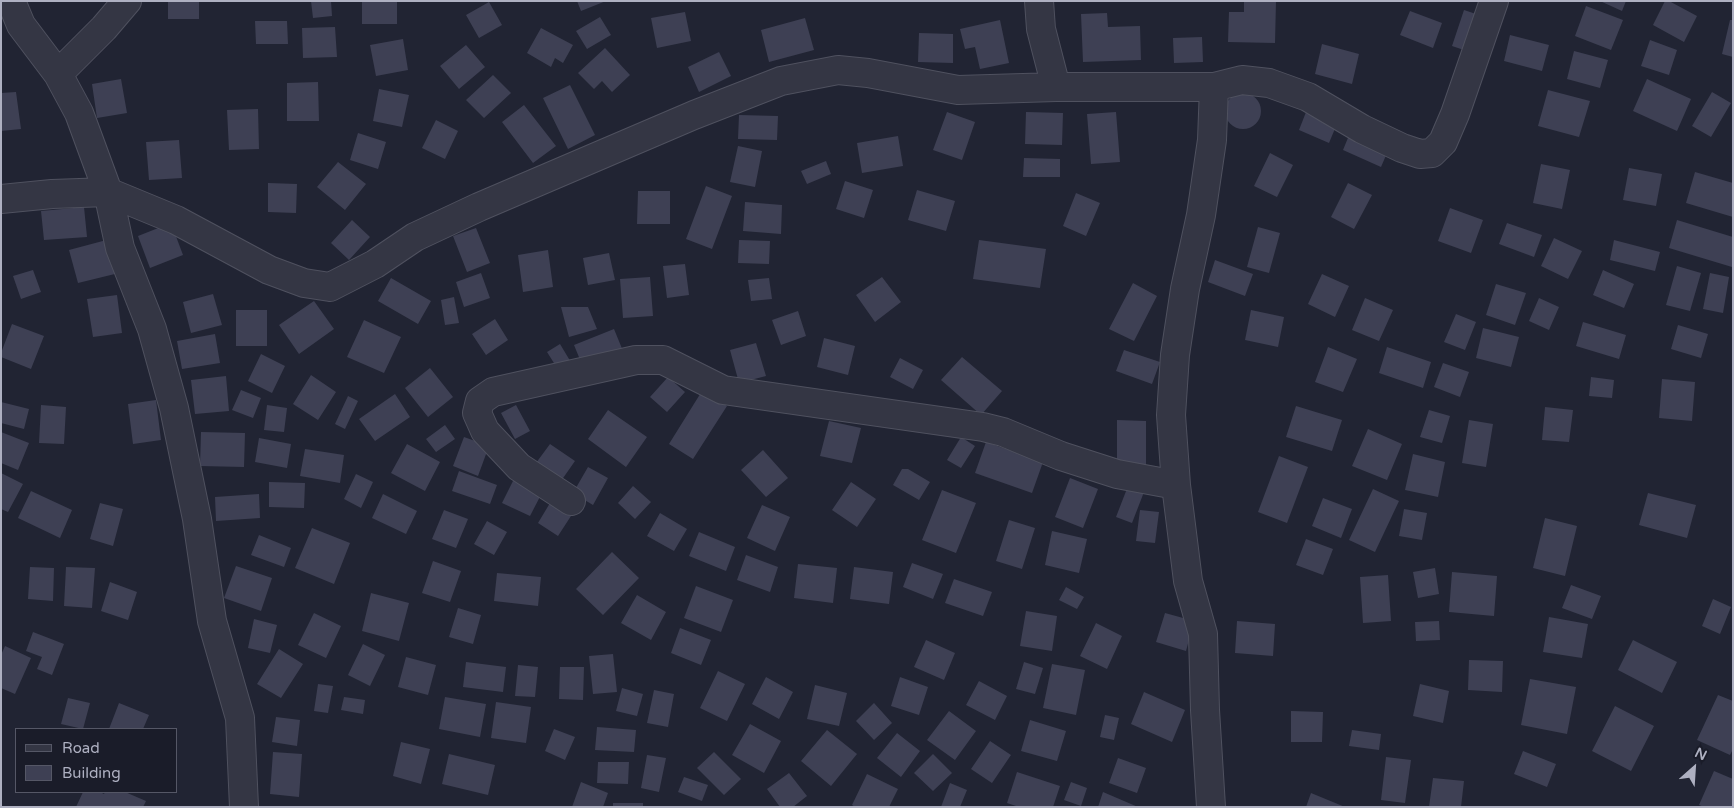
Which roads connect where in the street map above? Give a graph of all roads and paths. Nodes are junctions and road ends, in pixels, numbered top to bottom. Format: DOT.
graph roads {
  1 [pos="11,1"];
  2 [pos="127,1"];
  3 [pos="1039,1"];
  4 [pos="1494,1"];
  5 [pos="58,74"];
  6 [pos="1056,87"];
  7 [pos="1214,87"];
  8 [pos="108,192"];
  9 [pos="1,199"];
  10 [pos="1176,484"];
  11 [pos="571,501"];
  12 [pos="244,807"];
  13 [pos="1211,807"];
  1 -- 5 [label="street"];
  2 -- 5 [label="street"];
  3 -- 6 [label="street"];
  4 -- 7 [label="street"];
  5 -- 8 [label="street"];
  6 -- 7 [label="street"];
  6 -- 8 [label="street"];
  7 -- 10 [label="street"];
  8 -- 9 [label="street"];
  8 -- 12 [label="street"];
  10 -- 11 [label="street"];
  10 -- 13 [label="street"];
}
